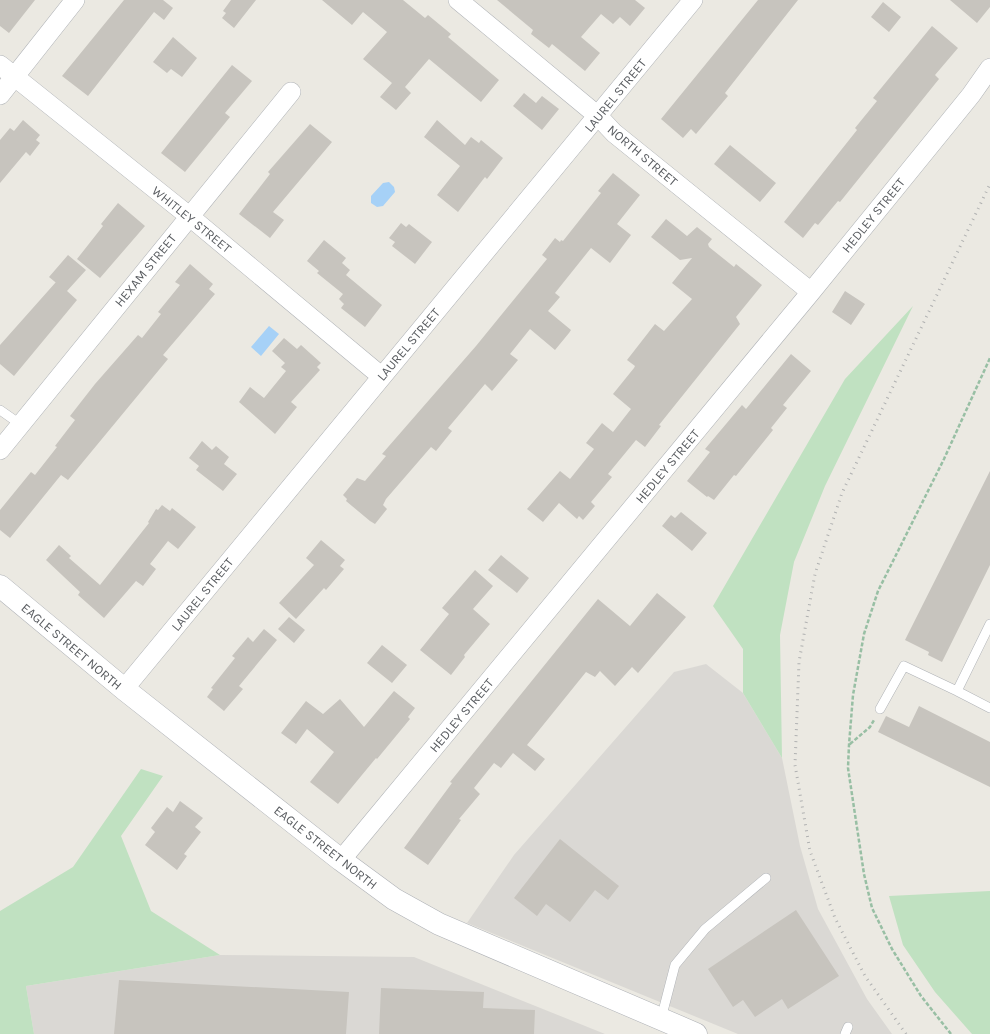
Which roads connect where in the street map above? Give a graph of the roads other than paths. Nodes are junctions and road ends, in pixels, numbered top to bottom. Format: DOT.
graph roads {
  1 [pos="75,0"];
  2 [pos="458,0"];
  3 [pos="693,0"];
  4 [pos="990,68"];
  5 [pos="7,71"];
  6 [pos="291,92"];
  7 [pos="0,95"];
  8 [pos="598,116"];
  9 [pos="189,216"];
  10 [pos="811,292"];
  11 [pos="381,376"];
  12 [pos="0,410"];
  13 [pos="20,424"];
  14 [pos="0,450"];
  15 [pos="1,588"];
  16 [pos="990,624"];
  17 [pos="124,689"];
  18 [pos="956,691"];
  19 [pos="990,708"];
  20 [pos="880,709"];
  21 [pos="341,860"];
  22 [pos="766,878"];
  23 [pos="661,1019"];
  24 [pos="696,1034"];
  1 -- 5 [label="street"];
  2 -- 8 [label="street, NORTH STREET"];
  3 -- 8 [label="street, LAUREL STREET"];
  4 -- 10 [label="street, HEDLEY STREET"];
  5 -- 7 [label="street"];
  5 -- 9 [label="street, WHITLEY STREET"];
  6 -- 9 [label="street, HEXAM STREET"];
  8 -- 10 [label="street, NORTH STREET"];
  8 -- 11 [label="street, LAUREL STREET"];
  9 -- 11 [label="street, WHITLEY STREET"];
  9 -- 13 [label="street, HEXAM STREET"];
  10 -- 21 [label="street, HEDLEY STREET"];
  11 -- 17 [label="street, LAUREL STREET"];
  12 -- 13 [label="lane"];
  13 -- 14 [label="street, HEXAM STREET"];
  15 -- 17 [label="main road, EAGLE STREET NORTH"];
  16 -- 18 [label="lane"];
  17 -- 21 [label="main road, EAGLE STREET NORTH"];
  18 -- 19 [label="lane"];
  18 -- 20 [label="lane"];
  21 -- 23 [label="main road, EAGLE STREET NORTH"];
  22 -- 23 [label="lane"];
  23 -- 24 [label="main road, EAGLE STREET NORTH"];
}
